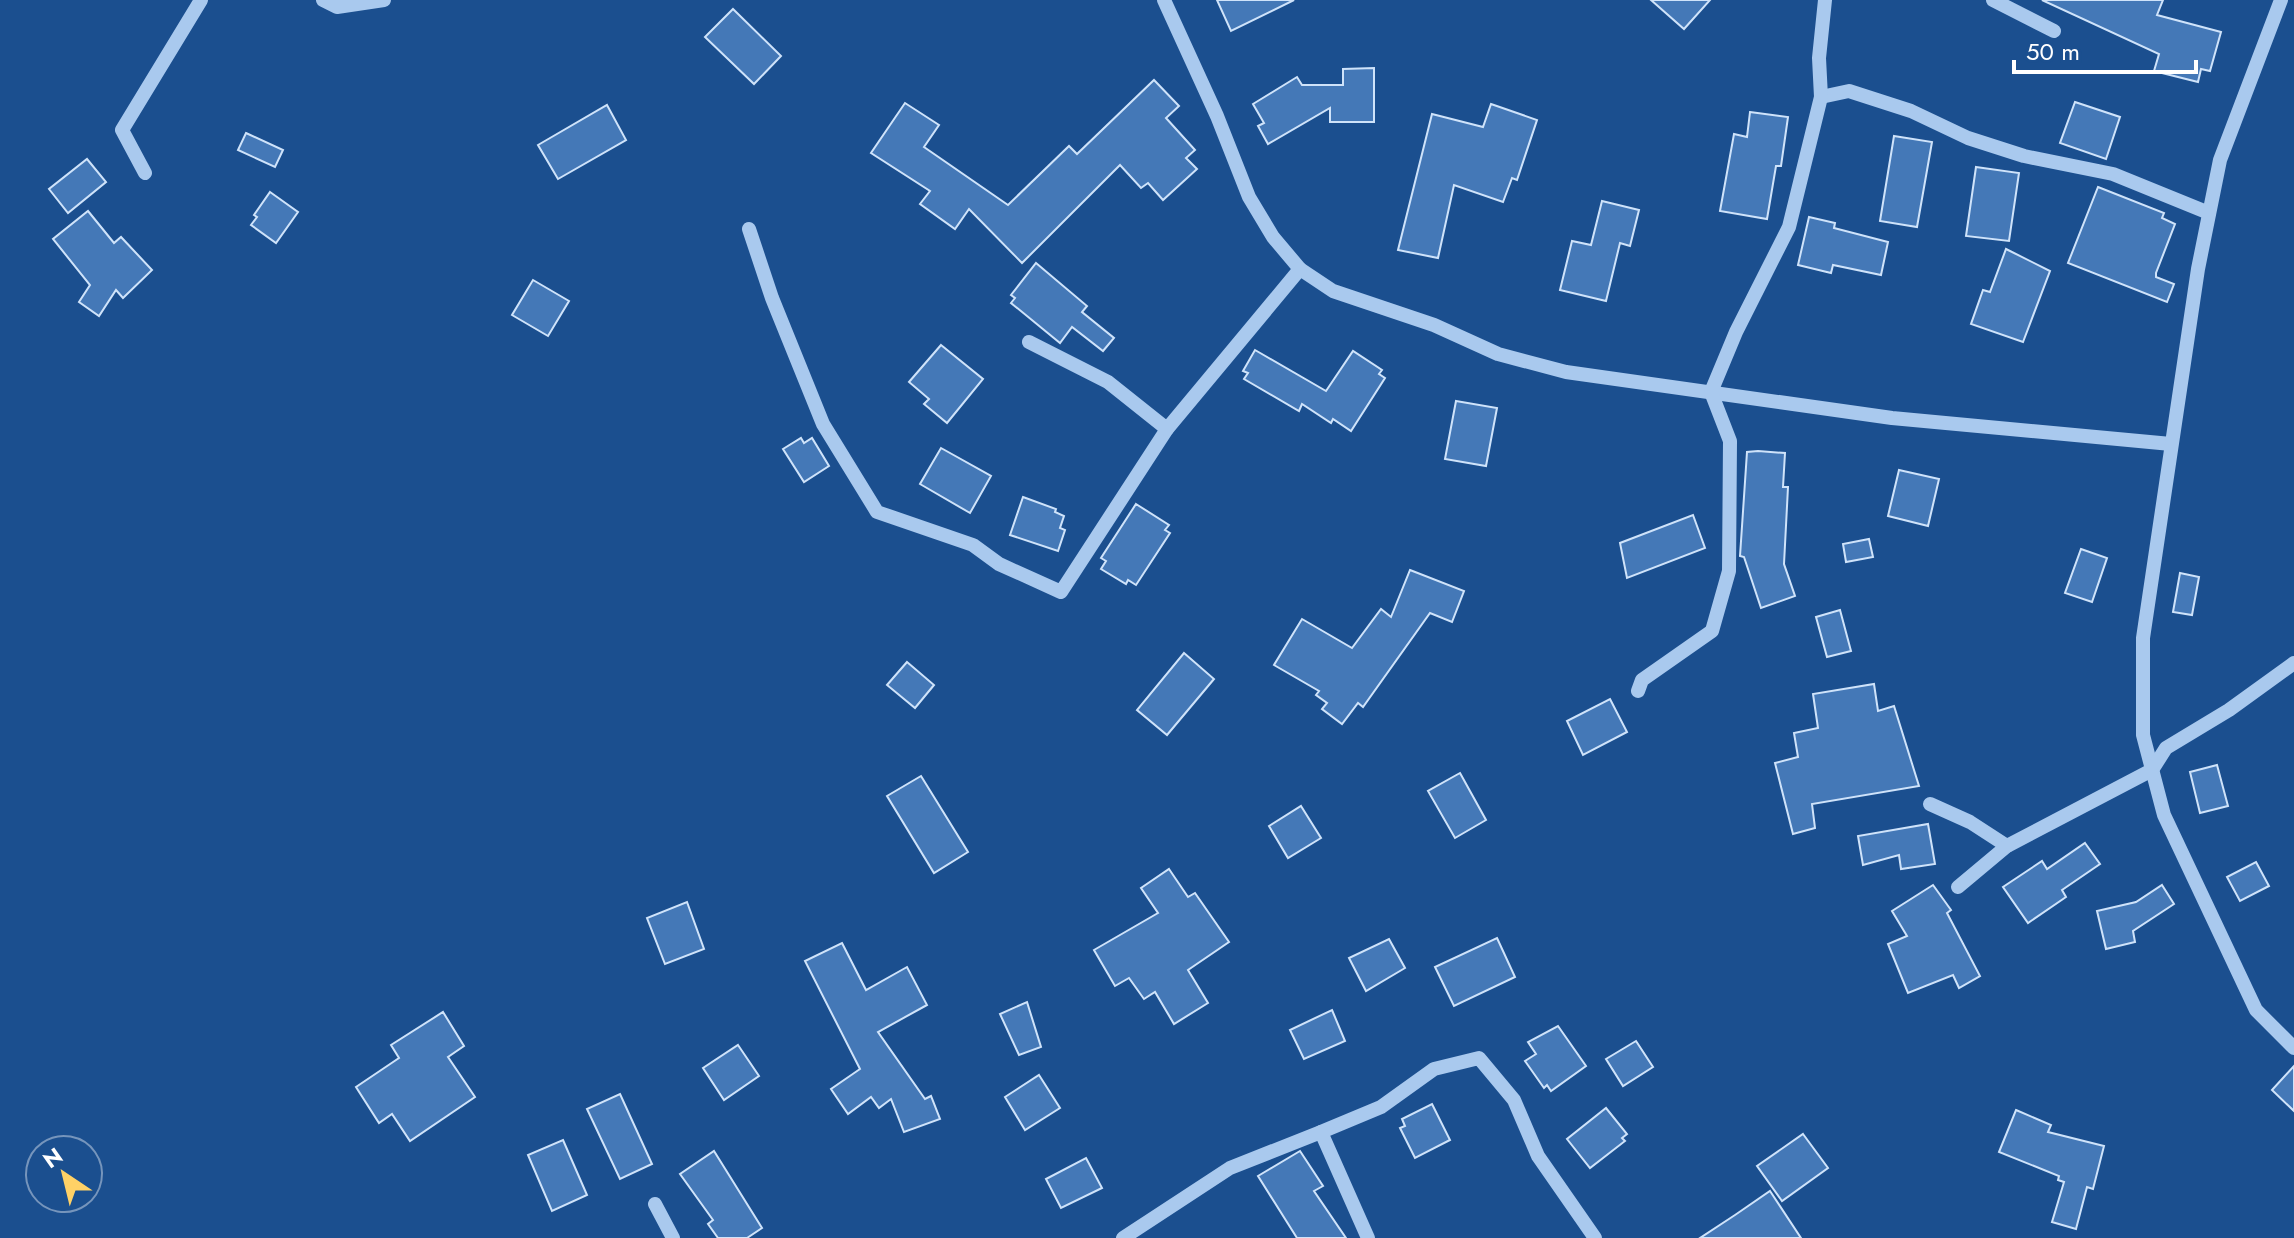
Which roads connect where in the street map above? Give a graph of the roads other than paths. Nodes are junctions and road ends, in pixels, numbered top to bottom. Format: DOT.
graph roads {
  1 [pos="201,0"];
  2 [pos="323,0"];
  3 [pos="384,0"];
  4 [pos="1164,0"];
  5 [pos="1825,0"];
  6 [pos="1993,0"];
  7 [pos="2281,0"];
  8 [pos="2054,31"];
  9 [pos="1821,97"];
  10 [pos="145,173"];
  11 [pos="2209,213"];
  12 [pos="749,229"];
  13 [pos="1300,269"];
  14 [pos="1029,342"];
  15 [pos="1711,392"];
  16 [pos="1167,429"];
  17 [pos="2171,444"];
  18 [pos="2294,663"];
  19 [pos="1638,691"];
  20 [pos="2152,770"];
  21 [pos="1930,804"];
  22 [pos="2007,846"];
  23 [pos="1958,887"];
  24 [pos="2294,1048"];
  25 [pos="1321,1132"];
  26 [pos="655,1204"];
  27 [pos="673,1238"];
  28 [pos="1123,1238"];
  29 [pos="1368,1238"];
  30 [pos="1595,1238"];
  1 -- 10 [label="street"];
  2 -- 3 [label="street"];
  4 -- 13 [label="street"];
  5 -- 9 [label="street"];
  6 -- 8 [label="street"];
  7 -- 11 [label="street"];
  9 -- 11 [label="street"];
  9 -- 15 [label="street"];
  11 -- 17 [label="street"];
  12 -- 16 [label="street"];
  13 -- 15 [label="street"];
  13 -- 16 [label="street"];
  14 -- 16 [label="street"];
  15 -- 17 [label="street"];
  15 -- 19 [label="street"];
  17 -- 20 [label="street"];
  18 -- 20 [label="street"];
  20 -- 22 [label="street"];
  20 -- 24 [label="street"];
  21 -- 22 [label="street"];
  22 -- 23 [label="street"];
  25 -- 28 [label="street"];
  25 -- 29 [label="street"];
  25 -- 30 [label="street"];
  26 -- 27 [label="street"];
}
